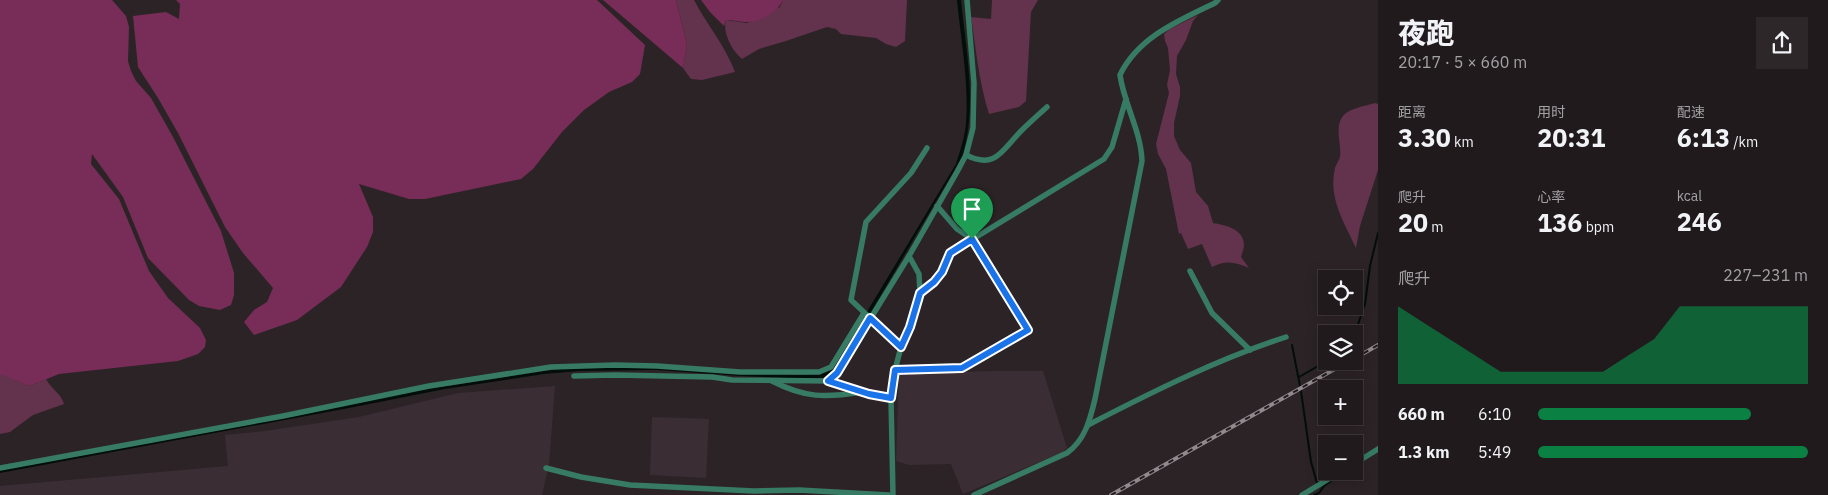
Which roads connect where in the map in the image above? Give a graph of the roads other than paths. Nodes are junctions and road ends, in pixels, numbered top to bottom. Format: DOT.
graph roads {
  1 [pos="967,0"];
  2 [pos="1218,0"];
  3 [pos="1126,99"];
  4 [pos="1047,107"];
  5 [pos="927,148"];
  6 [pos="966,155"];
  7 [pos="937,206"];
  8 [pos="972,239"];
  9 [pos="909,256"];
  10 [pos="1190,271"];
  11 [pos="920,293"];
  12 [pos="867,315"];
  13 [pos="1286,337"];
  14 [pos="901,347"];
  15 [pos="1250,350"];
  16 [pos="895,370"];
  17 [pos="574,376"];
  18 [pos="770,380"];
  19 [pos="828,381"];
  20 [pos="863,392"];
  21 [pos="891,398"];
  22 [pos="1088,425"];
  23 [pos="1378,449"];
  24 [pos="1363,458"];
  25 [pos="0,468"];
  26 [pos="546,468"];
  27 [pos="1327,480"];
  28 [pos="676,486"];
  29 [pos="676,495"];
  30 [pos="889,495"];
  31 [pos="893,495"];
  32 [pos="974,495"];
  33 [pos="1302,495"];
  1 -- 6 [label="street"];
  2 -- 3 [label="street"];
  3 -- 8 [label="street"];
  3 -- 22 [label="street"];
  4 -- 6 [label="street"];
  5 -- 12 [label="street"];
  6 -- 7 [label="street"];
  7 -- 8 [label="street"];
  7 -- 9 [label="street"];
  8 -- 11 [label="street"];
  8 -- 16 [label="street"];
  9 -- 11 [label="street"];
  9 -- 12 [label="street"];
  10 -- 15 [label="street"];
  11 -- 14 [label="street"];
  12 -- 14 [label="street"];
  12 -- 19 [label="street"];
  12 -- 25 [label="street"];
  13 -- 15 [label="street"];
  14 -- 16 [label="street"];
  15 -- 22 [label="street"];
  16 -- 21 [label="street"];
  17 -- 18 [label="street"];
  18 -- 19 [label="street"];
  18 -- 20 [label="street"];
  19 -- 20 [label="street"];
  20 -- 21 [label="street"];
  21 -- 31 [label="street"];
  22 -- 32 [label="street"];
  23 -- 24 [label="street"];
  26 -- 28 [label="street"];
  27 -- 33 [label="street"];
  28 -- 29 [label="street"];
  28 -- 30 [label="street"];
}
